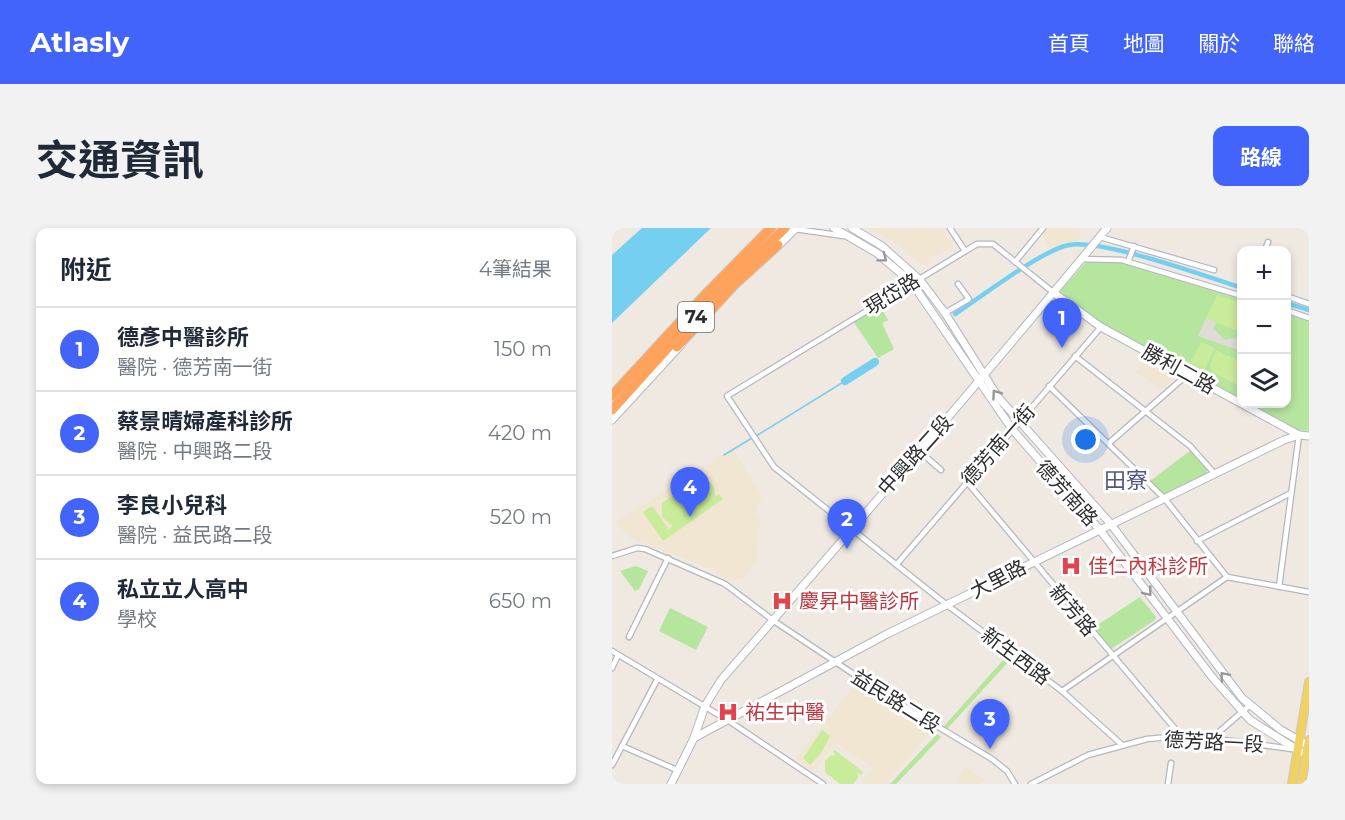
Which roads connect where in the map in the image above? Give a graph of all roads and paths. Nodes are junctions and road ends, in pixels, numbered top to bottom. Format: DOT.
graph roads {
  1 [pos="771,228"];
  2 [pos="783,228"];
  3 [pos="834,228"];
  4 [pos="852,228"];
  5 [pos="950,228"];
  6 [pos="1043,228"];
  7 [pos="1107,228"];
  8 [pos="796,229"];
  9 [pos="844,236"];
  10 [pos="1099,238"];
  11 [pos="1268,242"];
  12 [pos="778,245"];
  13 [pos="1134,246"];
  14 [pos="1266,246"];
  15 [pos="965,251"];
  16 [pos="1081,259"];
  17 [pos="1015,262"];
  18 [pos="1128,262"];
  19 [pos="1214,270"];
  20 [pos="915,281"];
  21 [pos="958,284"];
  22 [pos="1054,293"];
  23 [pos="1237,295"];
  24 [pos="1291,297"];
  25 [pos="1309,304"];
  26 [pos="1291,311"];
  27 [pos="945,313"];
  28 [pos="1309,318"];
  29 [pos="1101,327"];
  30 [pos="1075,356"];
  31 [pos="1188,374"];
  32 [pos="985,377"];
  33 [pos="978,384"];
  34 [pos="1049,386"];
  35 [pos="612,396"];
  36 [pos="727,396"];
  37 [pos="612,405"];
  38 [pos="612,410"];
  39 [pos="1145,412"];
  40 [pos="612,419"];
  41 [pos="1018,422"];
  42 [pos="1012,429"];
  43 [pos="1299,435"];
  44 [pos="1309,436"];
  45 [pos="1109,443"];
  46 [pos="918,450"];
  47 [pos="941,470"];
  48 [pos="1215,474"];
  49 [pos="967,482"];
  50 [pos="1291,493"];
  51 [pos="1166,499"];
  52 [pos="1110,523"];
  53 [pos="851,528"];
  54 [pos="1100,530"];
  55 [pos="1197,541"];
  56 [pos="612,556"];
  57 [pos="668,558"];
  58 [pos="1033,561"];
  59 [pos="897,564"];
  60 [pos="1227,577"];
  61 [pos="1279,587"];
  62 [pos="1309,592"];
  63 [pos="947,605"];
  64 [pos="1176,611"];
  65 [pos="1167,617"];
  66 [pos="774,621"];
  67 [pos="629,637"];
  68 [pos="612,651"];
  69 [pos="1111,655"];
  70 [pos="618,656"];
  71 [pos="834,662"];
  72 [pos="612,668"];
  73 [pos="657,680"];
  74 [pos="1309,682"];
  75 [pos="1062,691"];
  76 [pos="1250,705"];
  77 [pos="705,706"];
  78 [pos="1242,713"];
  79 [pos="729,721"];
  80 [pos="1181,736"];
  81 [pos="694,738"];
  82 [pos="1212,738"];
  83 [pos="1299,741"];
  84 [pos="1121,744"];
  85 [pos="1309,744"];
  86 [pos="622,746"];
  87 [pos="1298,751"];
  88 [pos="1308,755"];
  89 [pos="614,757"];
  90 [pos="1171,763"];
  91 [pos="612,765"];
  92 [pos="677,770"];
  93 [pos="670,784"];
  94 [pos="823,784"];
  95 [pos="1015,784"];
  96 [pos="1031,784"];
  97 [pos="1168,784"];
  98 [pos="1292,784"];
  99 [pos="1301,784"];
  1 -- 35 [label="highway, 74"];
  2 -- 37 [label="street"];
  2 -- 38 [label="highway, 74"];
  3 -- 9 [label="street, 德芳南路"];
  4 -- 20 [label="street, 德芳南路"];
  5 -- 15 [label="street"];
  6 -- 17 [label="street"];
  7 -- 10 [label="street"];
  8 -- 9 [label="street"];
  8 -- 12 [label="street"];
  9 -- 20 [label="street, 德芳南路, one-way"];
  10 -- 13 [label="street"];
  10 -- 16 [label="street, 中興路二段"];
  11 -- 14 [label="street"];
  12 -- 40 [label="highway"];
  13 -- 18 [label="street"];
  13 -- 19 [label="street"];
  15 -- 17 [label="street, 現岱路"];
  15 -- 20 [label="street, 現岱路"];
  16 -- 18 [label="street"];
  16 -- 22 [label="street, 中興路二段"];
  17 -- 22 [label="street, 現岱路"];
  18 -- 23 [label="street"];
  20 -- 27 [label="street, 德芳南路"];
  20 -- 33 [label="street, 德芳南路"];
  20 -- 36 [label="street, 現岱路"];
  21 -- 27 [label="street"];
  22 -- 29 [label="street, 勝利二路"];
  22 -- 32 [label="street, 中興路二段"];
  24 -- 25 [label="street"];
  26 -- 28 [label="street"];
  27 -- 32 [label="street, 德芳南路"];
  29 -- 30 [label="street, 德芳南一街"];
  29 -- 31 [label="street, 勝利二路"];
  30 -- 34 [label="street, 德芳南一街"];
  30 -- 39 [label="street"];
  31 -- 39 [label="street"];
  31 -- 43 [label="street, 勝利二路"];
  32 -- 33 [label="street, 中興路二段"];
  41 -- 32 [label="street, 德芳南路, one-way"];
  33 -- 42 [label="street, 德芳南路"];
  33 -- 46 [label="street, 中興路二段"];
  34 -- 41 [label="street, 德芳南一街"];
  34 -- 45 [label="street"];
  36 -- 53 [label="street, 新生西路"];
  39 -- 45 [label="street"];
  39 -- 48 [label="street"];
  41 -- 42 [label="street, 德芳南一街"];
  41 -- 52 [label="street, 德芳南路"];
  42 -- 49 [label="street, 德芳南一街"];
  42 -- 54 [label="street, 德芳南路"];
  43 -- 44 [label="street"];
  43 -- 48 [label="street, 大里路"];
  43 -- 50 [label="street"];
  45 -- 51 [label="street"];
  46 -- 47 [label="street"];
  46 -- 53 [label="street, 中興路二段"];
  48 -- 51 [label="street, 大里路"];
  49 -- 58 [label="street, 新芳路"];
  49 -- 59 [label="street, 德芳南一街"];
  50 -- 55 [label="street"];
  50 -- 61 [label="street"];
  51 -- 52 [label="street, 大里路"];
  51 -- 55 [label="street"];
  52 -- 54 [label="street, 大里路"];
  52 -- 64 [label="street, 德芳南路"];
  53 -- 59 [label="street, 新生西路"];
  53 -- 66 [label="street, 中興路二段"];
  54 -- 58 [label="street, 大里路"];
  54 -- 65 [label="street, 德芳南路, one-way"];
  55 -- 60 [label="street"];
  56 -- 57 [label="street, 益民路二段"];
  57 -- 66 [label="street, 益民路二段"];
  57 -- 67 [label="street"];
  58 -- 63 [label="street, 大里路"];
  58 -- 69 [label="street, 新芳路"];
  59 -- 63 [label="street, 新生西路"];
  60 -- 61 [label="street"];
  60 -- 64 [label="street"];
  61 -- 62 [label="street"];
  63 -- 71 [label="street, 大里路"];
  63 -- 75 [label="street, 新生西路"];
  64 -- 65 [label="street"];
  76 -- 64 [label="street, 德芳南路, one-way"];
  65 -- 69 [label="street"];
  65 -- 78 [label="street, 德芳南路"];
  66 -- 71 [label="street, 益民路二段"];
  66 -- 77 [label="street, 中興路二段"];
  68 -- 70 [label="street"];
  69 -- 75 [label="street"];
  69 -- 80 [label="street, 新芳路"];
  70 -- 72 [label="street"];
  70 -- 73 [label="street"];
  71 -- 79 [label="street, 大里路"];
  71 -- 95 [label="street, 益民路二段"];
  73 -- 77 [label="street"];
  73 -- 86 [label="street"];
  74 -- 83 [label="main road"];
  75 -- 84 [label="street, 新生西路"];
  76 -- 78 [label="street"];
  76 -- 83 [label="street, 德芳南路"];
  77 -- 79 [label="street"];
  77 -- 81 [label="street, 中興路二段"];
  78 -- 82 [label="street"];
  78 -- 87 [label="street, 德芳南路"];
  79 -- 81 [label="street, 大里路"];
  79 -- 94 [label="street"];
  80 -- 82 [label="street, 德芳路一段"];
  80 -- 84 [label="street, 德芳路一段"];
  81 -- 92 [label="street, 中興路二段"];
  82 -- 87 [label="street, 德芳路一段"];
  83 -- 85 [label="street, 德芳南路"];
  83 -- 87 [label="main road"];
  84 -- 96 [label="street, 德芳路一段"];
  85 -- 88 [label="main road"];
  86 -- 89 [label="street"];
  86 -- 92 [label="street"];
  87 -- 88 [label="street, 德芳南路"];
  87 -- 98 [label="main road"];
  88 -- 99 [label="main road"];
  89 -- 91 [label="street"];
  90 -- 97 [label="street"];
  92 -- 93 [label="street, 中興路二段"];
}
